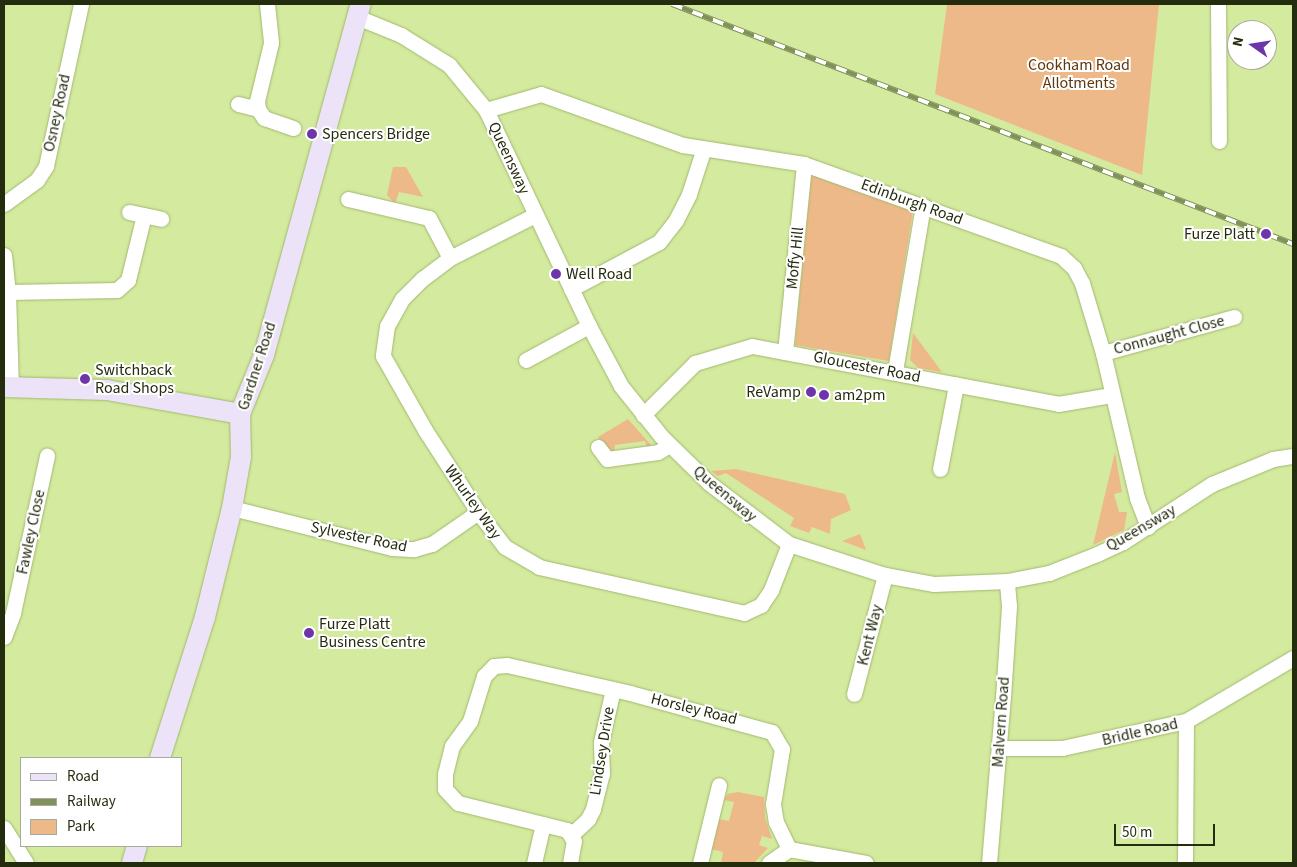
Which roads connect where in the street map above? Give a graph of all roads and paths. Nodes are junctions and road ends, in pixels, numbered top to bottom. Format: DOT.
graph roads {
  1 [pos="81,4"];
  2 [pos="267,4"];
  3 [pos="1218,4"];
  4 [pos="359,10"];
  5 [pos="238,104"];
  6 [pos="258,109"];
  7 [pos="486,110"];
  8 [pos="293,128"];
  9 [pos="1219,140"];
  10 [pos="703,151"];
  11 [pos="804,164"];
  12 [pos="348,199"];
  13 [pos="4,204"];
  14 [pos="923,205"];
  15 [pos="536,215"];
  16 [pos="161,219"];
  17 [pos="4,255"];
  18 [pos="450,258"];
  19 [pos="571,288"];
  20 [pos="8,292"];
  21 [pos="1234,317"];
  22 [pos="588,326"];
  23 [pos="785,352"];
  24 [pos="1103,353"];
  25 [pos="526,360"];
  26 [pos="895,371"];
  27 [pos="956,385"];
  28 [pos="7,387"];
  29 [pos="1111,395"];
  30 [pos="240,414"];
  31 [pos="643,415"];
  32 [pos="669,445"];
  33 [pos="598,447"];
  34 [pos="47,456"];
  35 [pos="1293,456"];
  36 [pos="940,469"];
  37 [pos="232,508"];
  38 [pos="478,512"];
  39 [pos="1148,527"];
  40 [pos="789,544"];
  41 [pos="885,575"];
  42 [pos="1007,581"];
  43 [pos="4,637"];
  44 [pos="1293,658"];
  45 [pos="613,689"];
  46 [pos="854,694"];
  47 [pos="1186,721"];
  48 [pos="1000,748"];
  49 [pos="160,757"];
  50 [pos="719,785"];
  51 [pos="544,824"];
  52 [pos="4,828"];
  53 [pos="572,834"];
  54 [pos="137,847"];
  55 [pos="789,849"];
  56 [pos="26,863"];
  57 [pos="132,863"];
  58 [pos="534,863"];
  59 [pos="570,863"];
  60 [pos="700,863"];
  61 [pos="769,863"];
  62 [pos="866,863"];
  63 [pos="989,863"];
  64 [pos="1185,863"];
  1 -- 13 [label="street, Osney Road"];
  2 -- 6 [label="street"];
  3 -- 9 [label="street"];
  4 -- 7 [label="street, Queensway"];
  4 -- 30 [label="main road, Gardner Road"];
  5 -- 6 [label="street"];
  6 -- 8 [label="street"];
  7 -- 10 [label="street, Edinburgh Road"];
  7 -- 15 [label="street, Queensway"];
  10 -- 11 [label="street, Edinburgh Road"];
  10 -- 19 [label="street"];
  11 -- 14 [label="street, Edinburgh Road"];
  11 -- 23 [label="street, Moffy Hill"];
  12 -- 18 [label="street"];
  14 -- 24 [label="street, Edinburgh Road"];
  14 -- 26 [label="street"];
  15 -- 18 [label="street, Whurley Way"];
  15 -- 19 [label="street, Queensway"];
  16 -- 20 [label="street"];
  17 -- 20 [label="street"];
  18 -- 38 [label="street, Whurley Way"];
  19 -- 22 [label="street, Queensway"];
  20 -- 28 [label="street"];
  21 -- 24 [label="street, Connaught Close"];
  22 -- 25 [label="street"];
  22 -- 31 [label="street, Queensway"];
  23 -- 26 [label="street, Gloucester Road"];
  23 -- 31 [label="street, Gloucester Road"];
  24 -- 29 [label="street, Edinburgh Road"];
  26 -- 27 [label="street, Gloucester Road"];
  27 -- 29 [label="street, Gloucester Road"];
  27 -- 36 [label="street"];
  28 -- 30 [label="main road"];
  29 -- 39 [label="street, Edinburgh Road"];
  30 -- 37 [label="main road, Gardner Road"];
  31 -- 32 [label="street, Queensway"];
  32 -- 33 [label="street"];
  32 -- 40 [label="street, Queensway"];
  34 -- 43 [label="street, Fawley Close"];
  35 -- 39 [label="street, Queensway"];
  37 -- 38 [label="street, Sylvester Road"];
  37 -- 49 [label="main road, Gardner Road"];
  38 -- 40 [label="street, Whurley Way"];
  39 -- 42 [label="street, Queensway"];
  40 -- 41 [label="street, Queensway"];
  41 -- 42 [label="street, Queensway"];
  41 -- 46 [label="street, Kent Way"];
  42 -- 48 [label="street, Malvern Road"];
  44 -- 47 [label="street, Bridle Road"];
  45 -- 51 [label="street, Horsley Road"];
  45 -- 53 [label="street, Lindsey Drive"];
  45 -- 55 [label="street, Horsley Road"];
  47 -- 48 [label="street, Bridle Road"];
  47 -- 64 [label="street"];
  48 -- 63 [label="street, Malvern Road"];
  50 -- 60 [label="street"];
  51 -- 53 [label="street"];
  51 -- 58 [label="street"];
  52 -- 56 [label="street"];
  53 -- 59 [label="street"];
  54 -- 57 [label="main road"];
  55 -- 61 [label="street"];
  55 -- 62 [label="street"];
}
